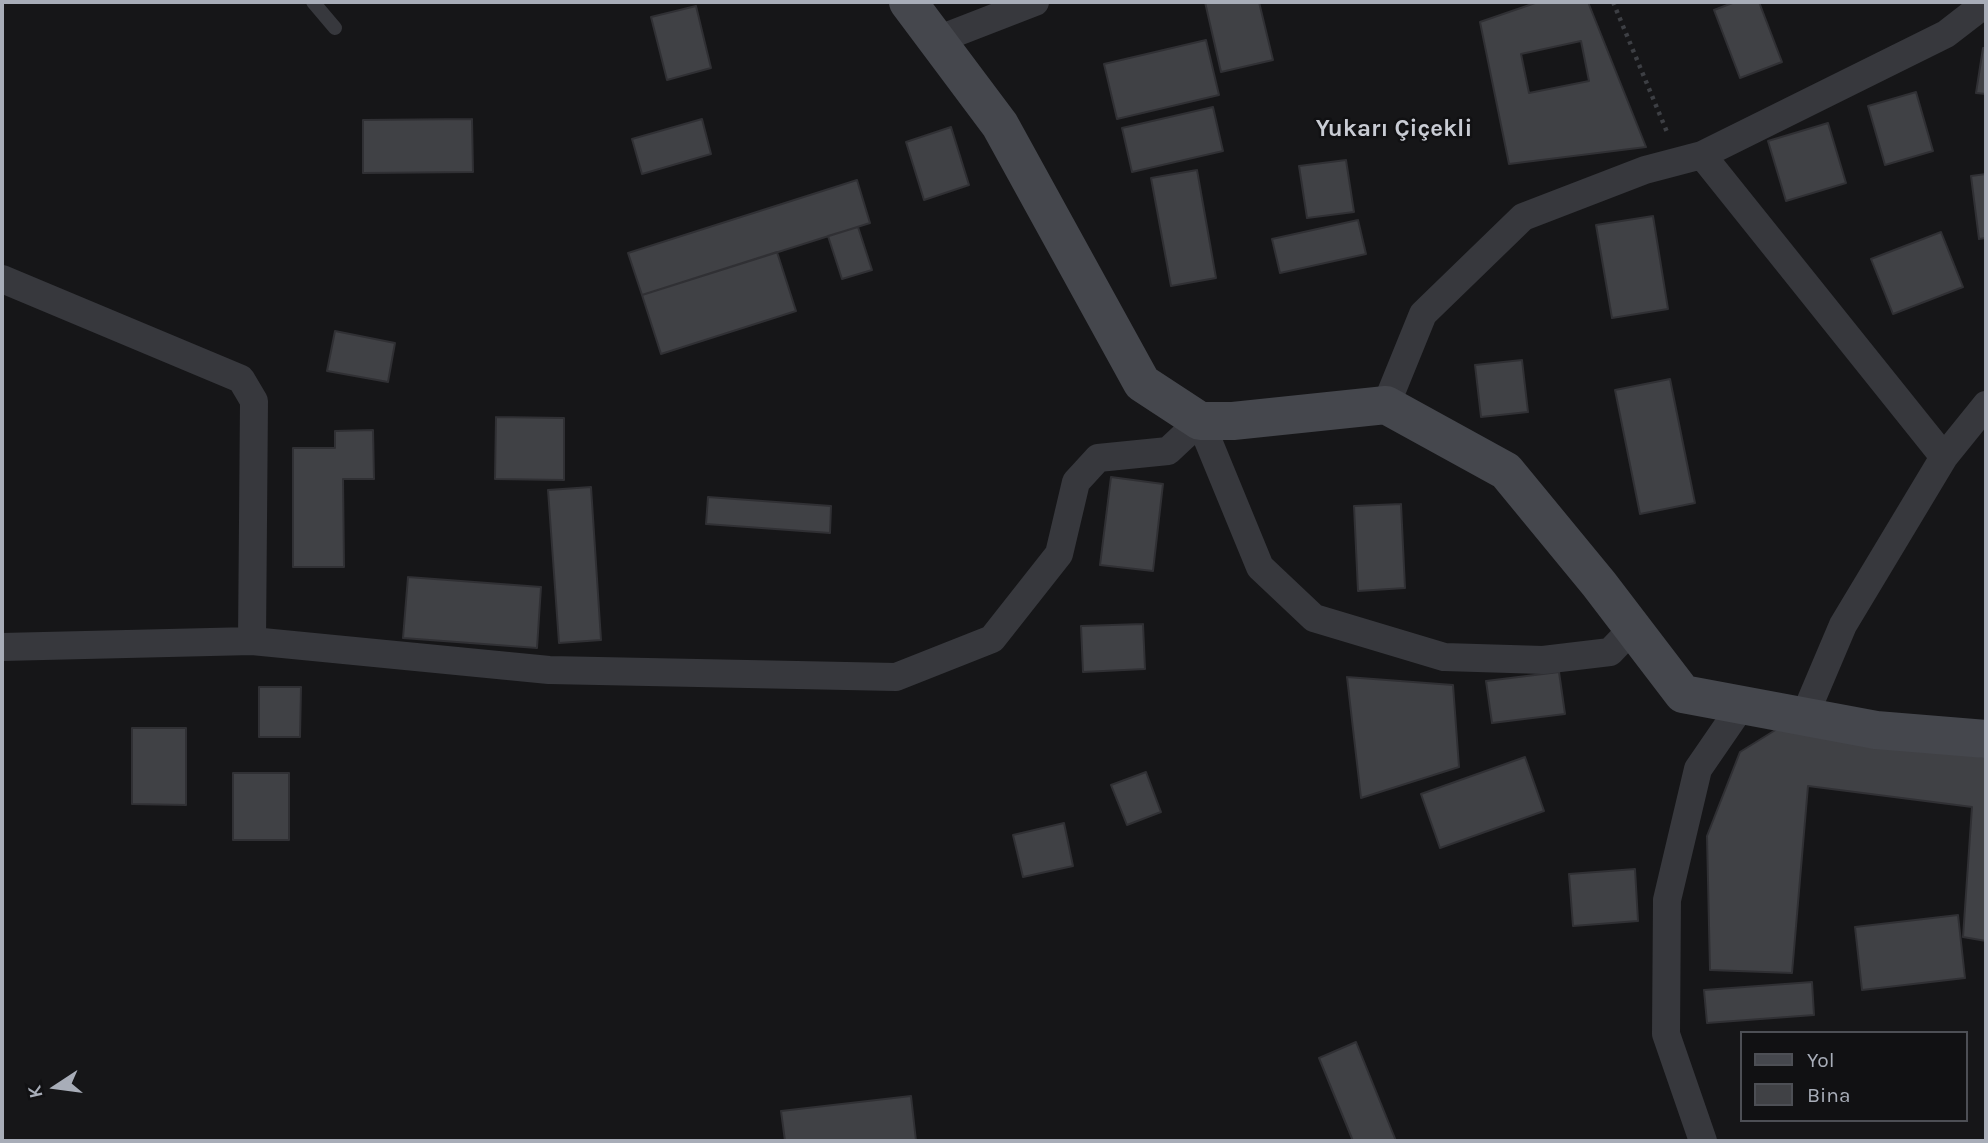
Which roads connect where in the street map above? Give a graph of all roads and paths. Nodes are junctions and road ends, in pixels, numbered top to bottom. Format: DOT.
graph roads {
  1 [pos="313,2"];
  2 [pos="908,2"];
  3 [pos="1035,2"];
  4 [pos="1613,2"];
  5 [pos="1986,3"];
  6 [pos="335,28"];
  7 [pos="937,40"];
  8 [pos="1690,158"];
  9 [pos="2,279"];
  10 [pos="1386,405"];
  11 [pos="1986,405"];
  12 [pos="1200,421"];
  13 [pos="1944,457"];
  14 [pos="1633,628"];
  15 [pos="252,641"];
  16 [pos="2,646"];
  17 [pos="1742,705"];
  18 [pos="1804,717"];
  19 [pos="1986,739"];
  20 [pos="1703,1141"];
  1 -- 6 [label="lane"];
  2 -- 7 [label="street"];
  3 -- 7 [label="street"];
  4 -- 8 [label="path"];
  5 -- 8 [label="street"];
  7 -- 12 [label="street"];
  8 -- 10 [label="street"];
  8 -- 13 [label="street"];
  9 -- 15 [label="street"];
  10 -- 12 [label="street"];
  10 -- 14 [label="street"];
  11 -- 13 [label="street"];
  12 -- 14 [label="street"];
  12 -- 15 [label="street"];
  13 -- 18 [label="street"];
  14 -- 17 [label="street"];
  15 -- 16 [label="street"];
  17 -- 18 [label="street"];
  17 -- 20 [label="street"];
  18 -- 19 [label="street"];
}
